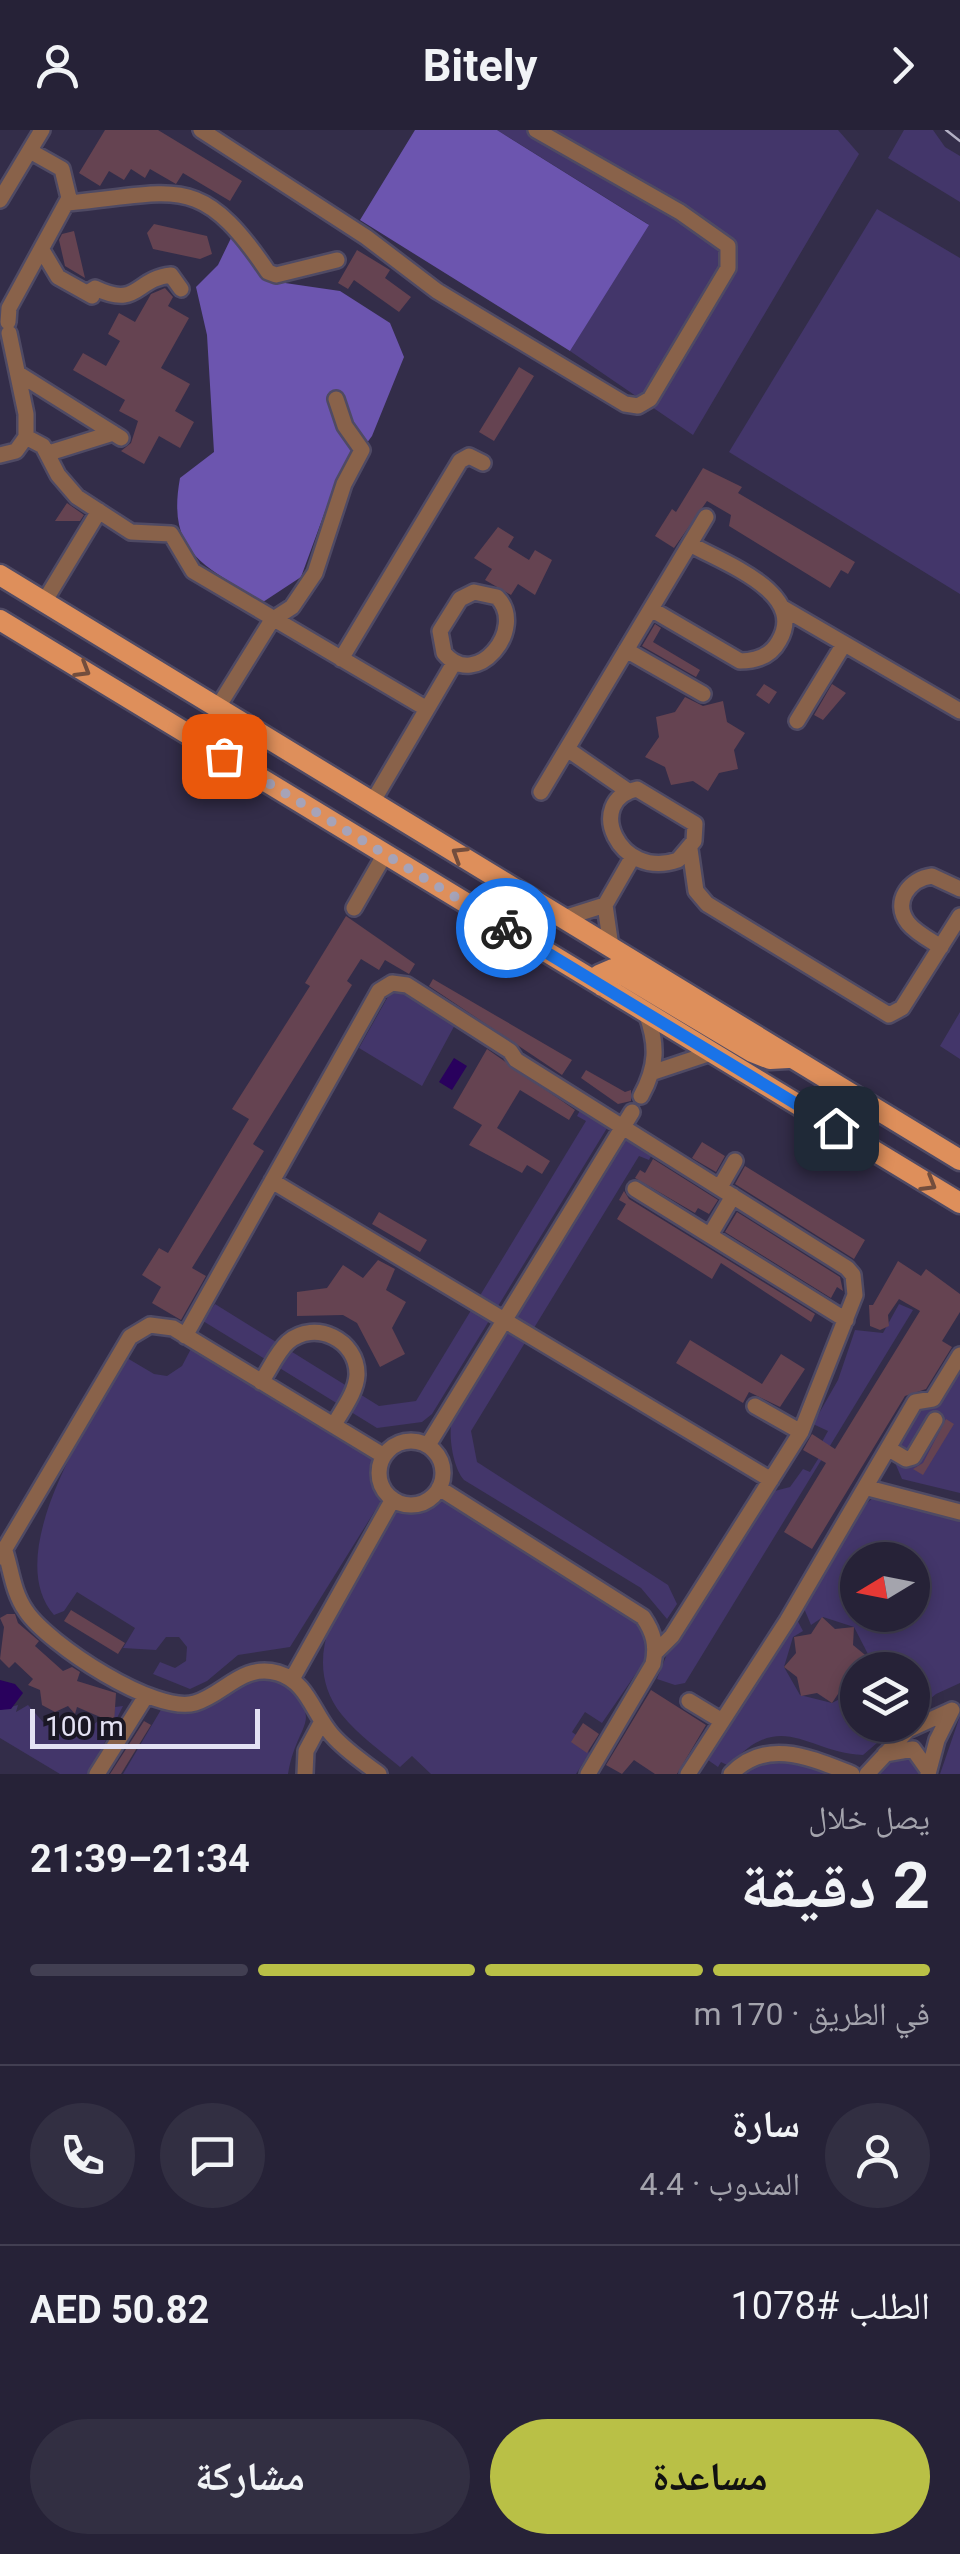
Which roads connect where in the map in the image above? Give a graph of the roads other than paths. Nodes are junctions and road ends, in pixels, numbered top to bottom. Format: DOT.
graph roads {
  1 [pos="42,130"];
  2 [pos="201,130"];
  3 [pos="536,130"];
  4 [pos="30,151"];
  5 [pos="154,178"];
  6 [pos="144,196"];
  7 [pos="0,200"];
  8 [pos="68,203"];
  9 [pos="42,250"];
  10 [pos="337,260"];
  11 [pos="181,288"];
  12 [pos="86,293"];
  13 [pos="110,306"];
  14 [pos="19,374"];
  15 [pos="336,399"];
  16 [pos="26,437"];
  17 [pos="48,453"];
  18 [pos="0,455"];
  19 [pos="482,463"];
  20 [pos="99,511"];
  21 [pos="706,517"];
  22 [pos="690,544"];
  23 [pos="0,575"];
  24 [pos="44,602"];
  25 [pos="782,608"];
  26 [pos="651,609"];
  27 [pos="0,620"];
  28 [pos="272,620"];
  29 [pos="844,644"];
  30 [pos="626,650"];
  31 [pos="340,659"];
  32 [pos="454,663"];
  33 [pos="702,694"];
  34 [pos="218,707"];
  35 [pos="428,709"];
  36 [pos="960,711"];
  37 [pos="796,722"];
  38 [pos="567,749"];
  39 [pos="628,791"];
  40 [pos="541,792"];
  41 [pos="373,801"];
  42 [pos="690,849"];
  43 [pos="385,854"];
  44 [pos="632,858"];
  45 [pos="960,890"];
  46 [pos="604,905"];
  47 [pos="354,908"];
  48 [pos="960,916"];
  49 [pos="564,918"];
  50 [pos="611,947"];
  51 [pos="941,947"];
  52 [pos="602,986"];
  53 [pos="646,1014"];
  54 [pos="711,1052"];
  55 [pos="790,1057"];
  56 [pos="654,1072"];
  57 [pos="641,1096"];
  58 [pos="627,1119"];
  59 [pos="960,1160"];
  60 [pos="736,1161"];
  61 [pos="272,1181"];
  62 [pos="635,1189"];
  63 [pos="727,1192"];
  64 [pos="960,1203"];
  65 [pos="710,1236"];
  66 [pos="504,1320"];
  67 [pos="846,1320"];
  68 [pos="185,1336"];
  69 [pos="960,1355"];
  70 [pos="262,1382"];
  71 [pos="754,1406"];
  72 [pos="935,1420"];
  73 [pos="334,1426"];
  74 [pos="801,1432"];
  75 [pos="428,1445"];
  76 [pos="889,1449"];
  77 [pos="384,1456"];
  78 [pos="771,1480"];
  79 [pos="439,1488"];
  80 [pos="868,1488"];
  81 [pos="393,1499"];
  82 [pos="960,1512"];
  83 [pos="2,1551"];
  84 [pos="655,1653"];
  85 [pos="292,1680"];
  86 [pos="146,1696"];
  87 [pos="689,1701"];
  88 [pos="956,1707"];
  89 [pos="722,1721"];
  90 [pos="321,1723"];
  91 [pos="885,1754"];
  92 [pos="360,1769"];
  93 [pos="928,1773"];
  94 [pos="97,1774"];
  95 [pos="305,1774"];
  96 [pos="379,1774"];
  97 [pos="588,1774"];
  98 [pos="688,1774"];
  99 [pos="731,1774"];
  100 [pos="852,1774"];
  101 [pos="867,1774"];
  1 -- 4 [label="street"];
  2 -- 3 [label="street"];
  4 -- 7 [label="street"];
  4 -- 8 [label="street"];
  5 -- 6 [label="street"];
  6 -- 8 [label="street"];
  6 -- 10 [label="street"];
  8 -- 9 [label="street"];
  9 -- 12 [label="street"];
  9 -- 14 [label="street"];
  11 -- 12 [label="street"];
  12 -- 13 [label="street"];
  14 -- 16 [label="street"];
  14 -- 17 [label="street"];
  15 -- 28 [label="street"];
  16 -- 17 [label="street"];
  16 -- 18 [label="street"];
  17 -- 20 [label="street"];
  19 -- 31 [label="street"];
  20 -- 24 [label="street"];
  20 -- 28 [label="street"];
  21 -- 22 [label="street"];
  22 -- 25 [label="street"];
  22 -- 26 [label="street"];
  23 -- 24 [label="main road"];
  24 -- 34 [label="main road"];
  25 -- 26 [label="street"];
  25 -- 29 [label="street"];
  26 -- 30 [label="street"];
  27 -- 43 [label="main road, one-way"];
  28 -- 31 [label="street"];
  28 -- 34 [label="street"];
  29 -- 36 [label="street"];
  29 -- 37 [label="street"];
  30 -- 33 [label="street"];
  30 -- 38 [label="street"];
  31 -- 35 [label="street"];
  32 -- 32 [label="street"];
  32 -- 35 [label="street"];
  34 -- 41 [label="main road"];
  35 -- 41 [label="street"];
  38 -- 39 [label="street"];
  38 -- 40 [label="street"];
  39 -- 42 [label="street"];
  39 -- 44 [label="street"];
  49 -- 41 [label="main road, one-way"];
  42 -- 44 [label="street"];
  42 -- 51 [label="street"];
  43 -- 47 [label="street"];
  43 -- 52 [label="main road"];
  44 -- 46 [label="street"];
  45 -- 51 [label="street"];
  46 -- 49 [label="street"];
  46 -- 50 [label="street"];
  48 -- 51 [label="street"];
  49 -- 50 [label="main road"];
  50 -- 55 [label="main road"];
  52 -- 53 [label="main road"];
  52 -- 55 [label="main road"];
  53 -- 54 [label="main road"];
  53 -- 56 [label="street"];
  54 -- 56 [label="street"];
  54 -- 64 [label="main road, one-way"];
  55 -- 59 [label="main road"];
  56 -- 57 [label="street"];
  58 -- 61 [label="street"];
  58 -- 63 [label="street"];
  58 -- 66 [label="street"];
  60 -- 63 [label="street"];
  61 -- 66 [label="street"];
  61 -- 68 [label="street"];
  62 -- 65 [label="street"];
  63 -- 65 [label="street"];
  63 -- 67 [label="street"];
  65 -- 67 [label="street"];
  66 -- 75 [label="street"];
  66 -- 78 [label="street"];
  67 -- 74 [label="street"];
  68 -- 70 [label="street"];
  68 -- 83 [label="street"];
  69 -- 76 [label="street"];
  70 -- 73 [label="street"];
  70 -- 73 [label="street"];
  71 -- 74 [label="street"];
  72 -- 76 [label="street"];
  73 -- 77 [label="street"];
  74 -- 78 [label="street"];
  75 -- 77 [label="street"];
  75 -- 79 [label="street"];
  76 -- 80 [label="street"];
  77 -- 81 [label="street"];
  78 -- 84 [label="street"];
  79 -- 81 [label="street"];
  79 -- 84 [label="street"];
  80 -- 82 [label="street"];
  80 -- 89 [label="street"];
  81 -- 85 [label="street"];
  83 -- 86 [label="street"];
  84 -- 97 [label="street"];
  85 -- 86 [label="street"];
  85 -- 90 [label="street"];
  86 -- 94 [label="street"];
  87 -- 89 [label="street"];
  88 -- 91 [label="street"];
  88 -- 93 [label="street"];
  89 -- 98 [label="street"];
  90 -- 92 [label="street"];
  90 -- 95 [label="street"];
  91 -- 93 [label="street"];
  91 -- 101 [label="street"];
  92 -- 96 [label="street"];
  99 -- 100 [label="street"];
}
